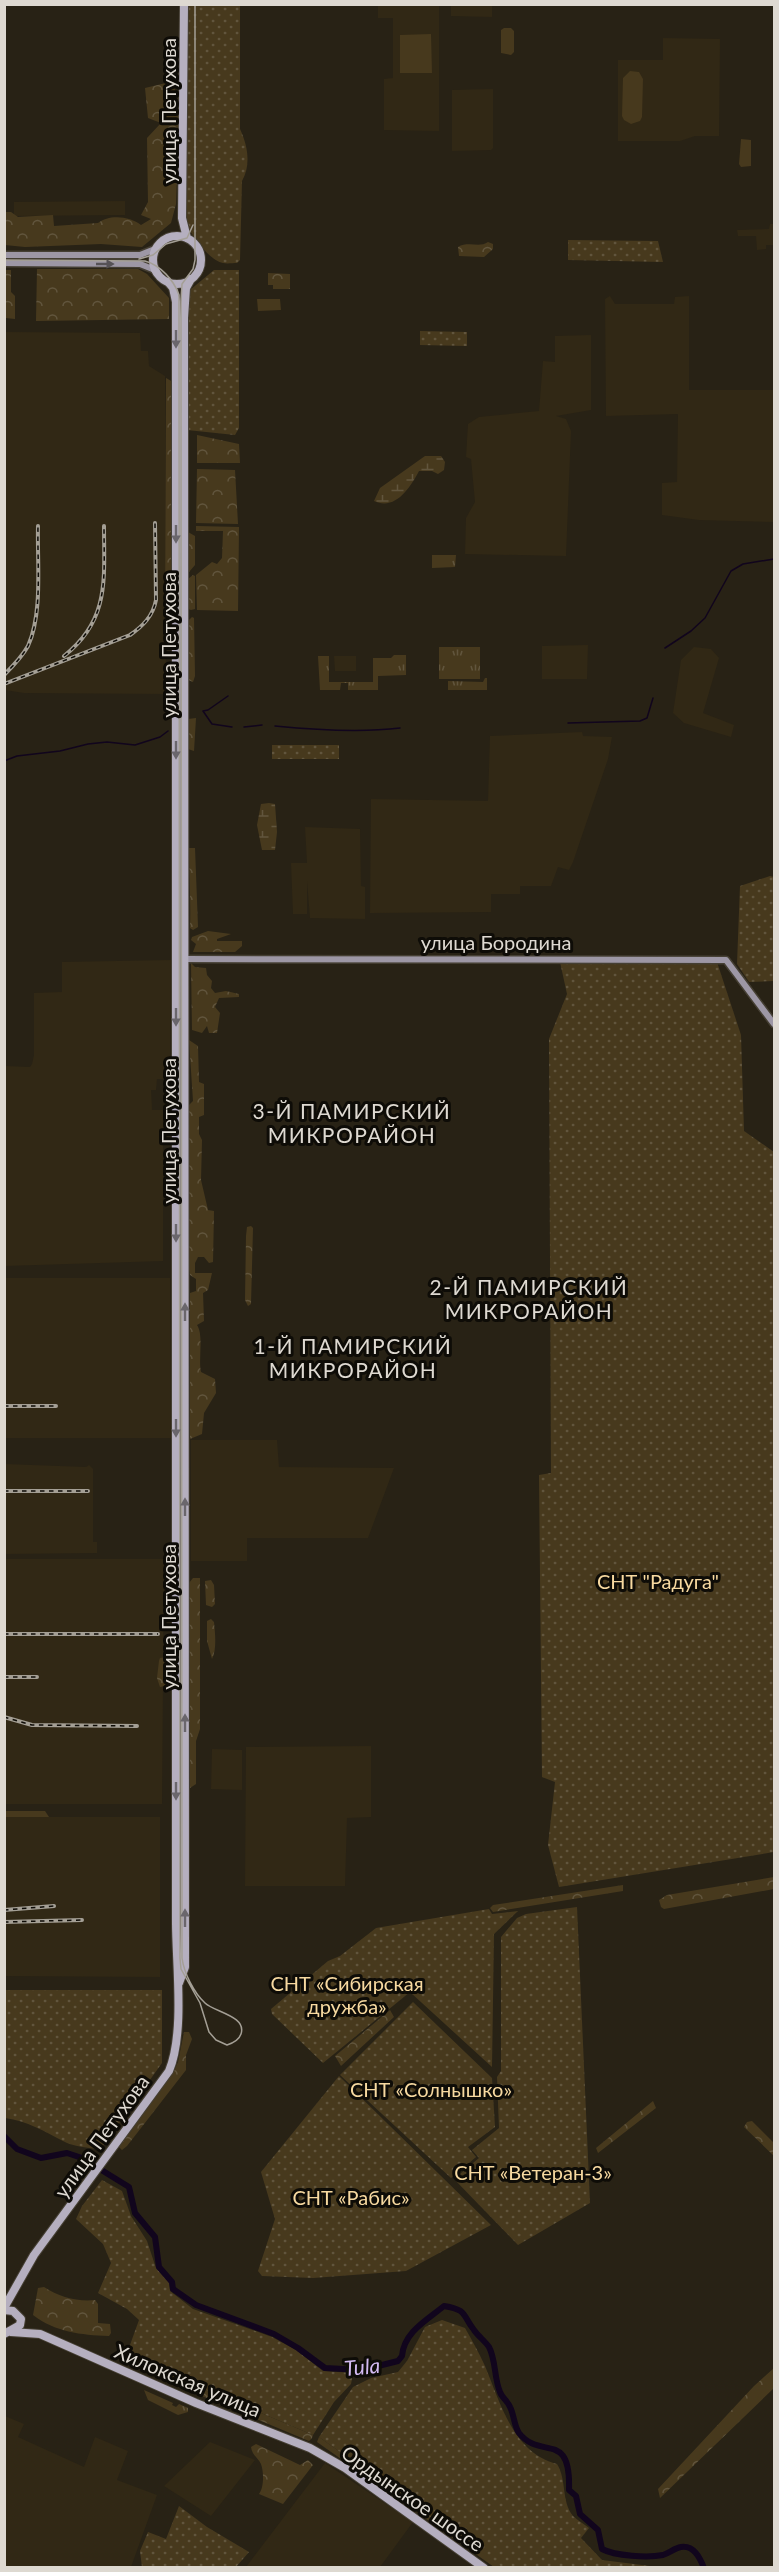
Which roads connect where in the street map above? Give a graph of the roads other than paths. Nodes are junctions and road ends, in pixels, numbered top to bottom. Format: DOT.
graph roads {
  1 [pos="184,4"];
  2 [pos="182,218"];
  3 [pos="171,236"];
  4 [pos="188,238"];
  5 [pos="155,249"];
  6 [pos="4,255"];
  7 [pos="23,255"];
  8 [pos="54,255"];
  9 [pos="80,255"];
  10 [pos="4,263"];
  11 [pos="23,263"];
  12 [pos="54,264"];
  13 [pos="80,264"];
  14 [pos="155,270"];
  15 [pos="191,279"];
  16 [pos="168,282"];
  17 [pos="184,959"];
  18 [pos="774,1024"];
  19 [pos="180,1600"];
  20 [pos="12,2295"];
  21 [pos="4,2309"];
  22 [pos="19,2316"];
  23 [pos="8,2333"];
  24 [pos="40,2334"];
  25 [pos="324,2455"];
  26 [pos="484,2568"];
  1 -- 2 [label="highway, улица Петухова"];
  2 -- 3 [label="highway"];
  2 -- 4 [label="highway"];
  3 -- 4 [label="highway"];
  3 -- 5 [label="highway"];
  4 -- 15 [label="highway"];
  5 -- 9 [label="main road"];
  5 -- 14 [label="highway"];
  6 -- 7 [label="main road"];
  7 -- 8 [label="main road"];
  7 -- 11 [label="main road"];
  8 -- 9 [label="main road"];
  8 -- 12 [label="main road"];
  9 -- 13 [label="main road"];
  10 -- 11 [label="main road"];
  11 -- 12 [label="main road"];
  12 -- 13 [label="main road"];
  13 -- 14 [label="main road, one-way"];
  14 -- 16 [label="highway"];
  15 -- 16 [label="highway"];
  15 -- 17 [label="highway, улица Петухова"];
  16 -- 19 [label="highway, улица Петухова, one-way"];
  17 -- 18 [label="main road, улица Бородина"];
  19 -- 17 [label="highway, улица Петухова, one-way"];
  19 -- 20 [label="highway, улица Петухова"];
  20 -- 21 [label="highway, улица Петухова"];
  20 -- 22 [label="highway"];
  21 -- 22 [label="highway"];
  22 -- 23 [label="highway"];
  22 -- 24 [label="highway"];
  23 -- 24 [label="highway"];
  24 -- 25 [label="highway, Хилокская улица"];
  25 -- 26 [label="highway, Ордынское шоссе"];
}
